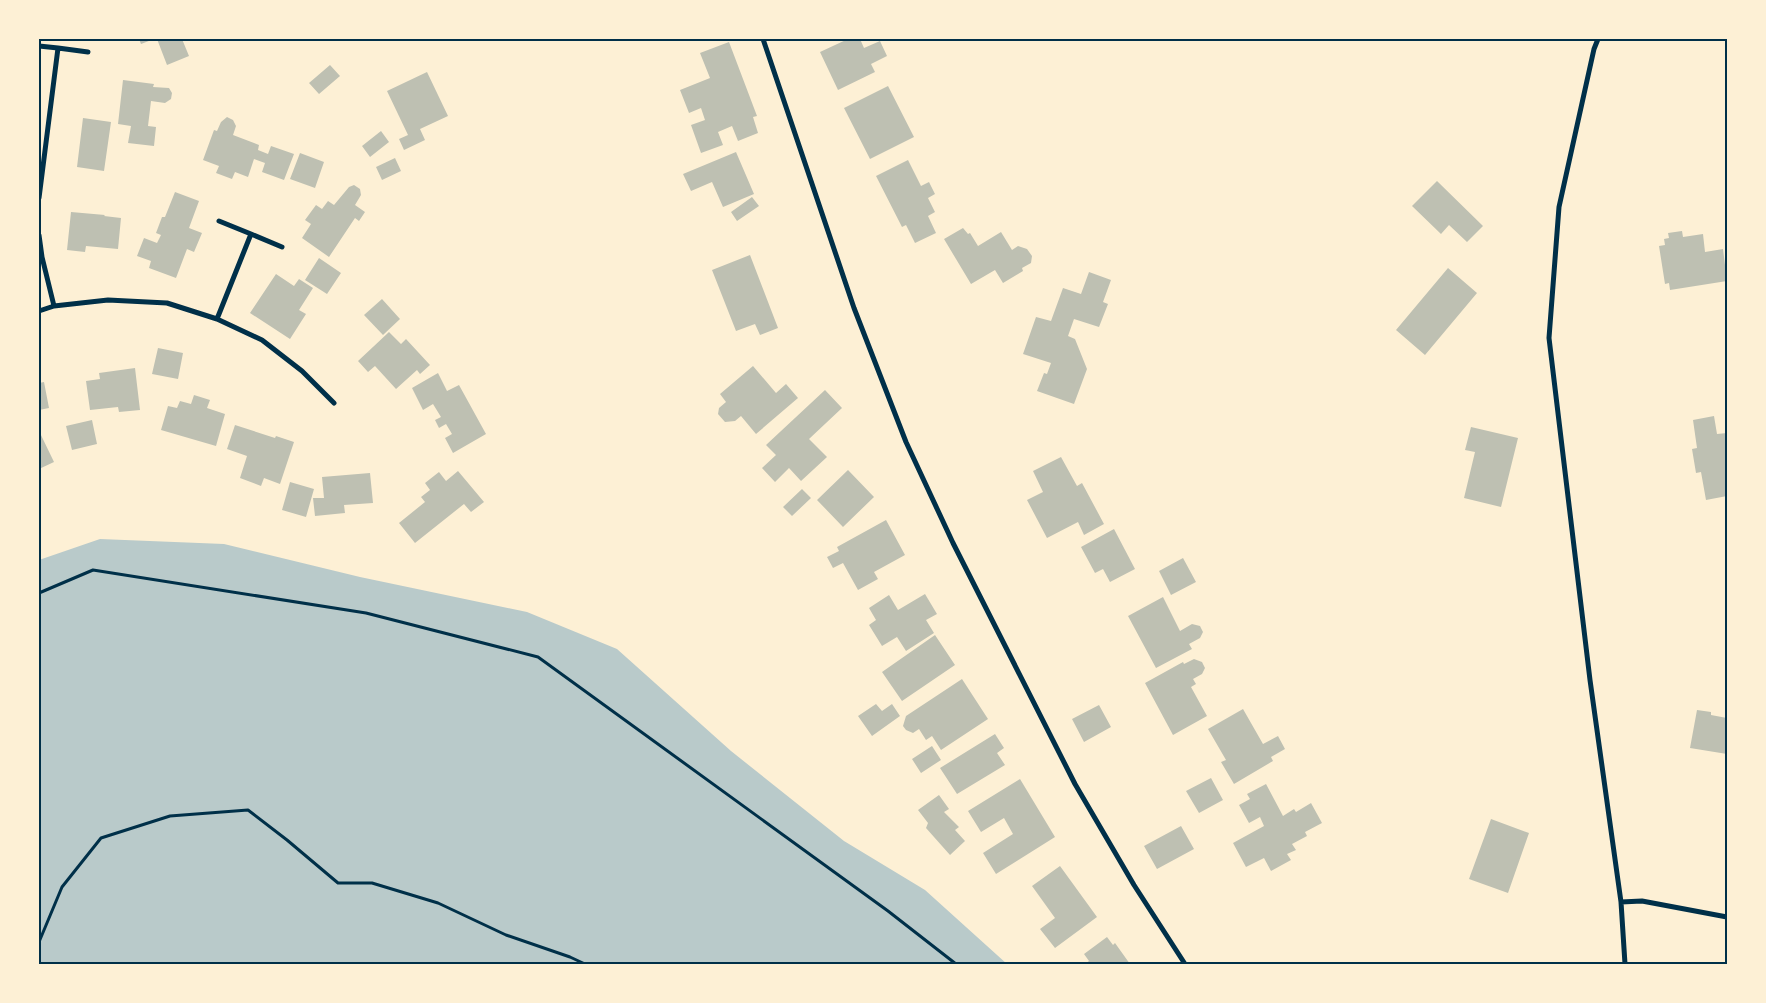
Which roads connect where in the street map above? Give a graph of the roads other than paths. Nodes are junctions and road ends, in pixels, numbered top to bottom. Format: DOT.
graph roads {
  1 [pos="762,39"];
  2 [pos="1598,39"];
  3 [pos="39,46"];
  4 [pos="58,48"];
  5 [pos="88,52"];
  6 [pos="39,198"];
  7 [pos="219,222"];
  8 [pos="251,234"];
  9 [pos="39,235"];
  10 [pos="282,247"];
  11 [pos="54,306"];
  12 [pos="39,311"];
  13 [pos="217,319"];
  14 [pos="334,403"];
  15 [pos="1621,902"];
  16 [pos="1727,916"];
  17 [pos="1185,964"];
  18 [pos="1625,964"];
  1 -- 17 [label="street"];
  2 -- 15 [label="street"];
  3 -- 4 [label="street"];
  4 -- 5 [label="street"];
  4 -- 6 [label="street"];
  7 -- 8 [label="street"];
  8 -- 10 [label="street"];
  8 -- 13 [label="street"];
  9 -- 11 [label="street"];
  11 -- 12 [label="street"];
  11 -- 13 [label="street"];
  13 -- 14 [label="street"];
  15 -- 16 [label="street"];
  15 -- 18 [label="street"];
}
